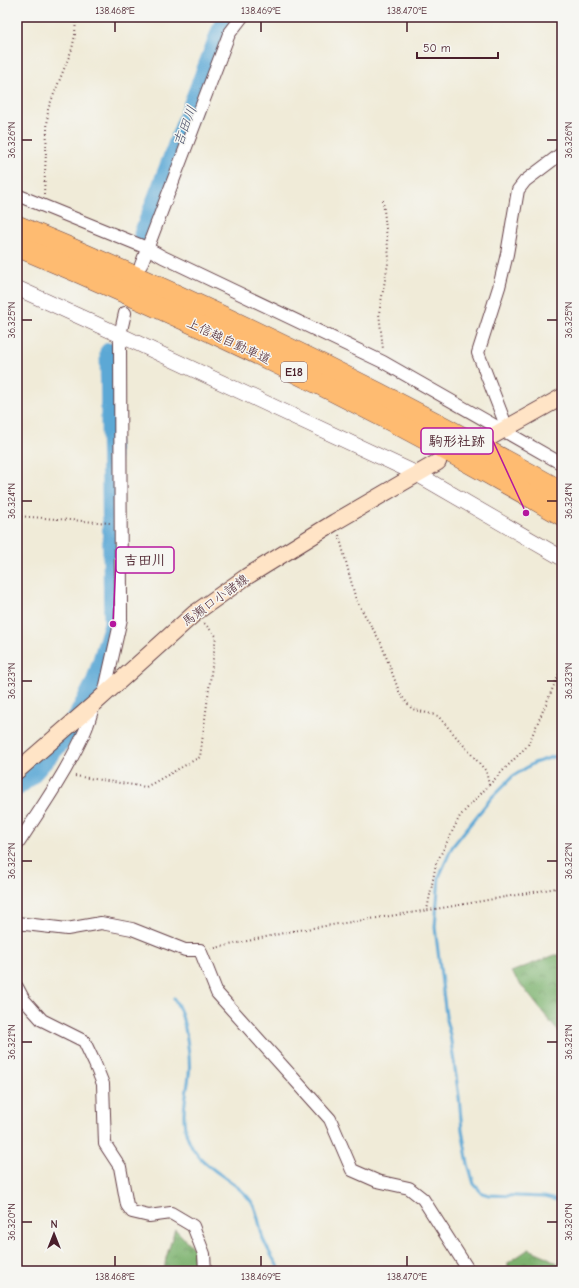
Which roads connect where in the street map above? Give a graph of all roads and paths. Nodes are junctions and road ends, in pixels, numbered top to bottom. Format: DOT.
graph roads {
  1 [pos="76,17"];
  2 [pos="242,17"];
  3 [pos="562,153"];
  4 [pos="17,195"];
  5 [pos="383,200"];
  6 [pos="43,205"];
  7 [pos="17,226"];
  8 [pos="17,246"];
  9 [pos="147,248"];
  10 [pos="141,265"];
  11 [pos="17,288"];
  12 [pos="125,313"];
  13 [pos="120,335"];
  14 [pos="383,362"];
  15 [pos="562,397"];
  16 [pos="505,429"];
  17 [pos="487,439"];
  18 [pos="438,462"];
  19 [pos="562,464"];
  20 [pos="416,474"];
  21 [pos="562,492"];
  22 [pos="562,515"];
  23 [pos="17,516"];
  24 [pos="335,522"];
  25 [pos="121,524"];
  26 [pos="562,558"];
  27 [pos="195,613"];
  28 [pos="562,667"];
  29 [pos="99,699"];
  30 [pos="17,771"];
  31 [pos="62,774"];
  32 [pos="489,785"];
  33 [pos="17,845"];
  34 [pos="562,887"];
  35 [pos="427,910"];
  36 [pos="17,924"];
  37 [pos="200,950"];
  38 [pos="17,987"];
  39 [pos="205,1271"];
  40 [pos="469,1271"];
  1 -- 6 [label="path"];
  2 -- 9 [label="street"];
  3 -- 16 [label="street"];
  4 -- 6 [label="street"];
  5 -- 14 [label="path"];
  6 -- 9 [label="street"];
  7 -- 21 [label="highway, 上信越自動車道 / E18"];
  8 -- 22 [label="highway, 上信越自動車道 / E18"];
  9 -- 10 [label="street"];
  9 -- 14 [label="street"];
  11 -- 13 [label="street"];
  12 -- 13 [label="street"];
  13 -- 20 [label="street"];
  13 -- 25 [label="street"];
  14 -- 16 [label="street"];
  15 -- 16 [label="main road"];
  16 -- 17 [label="main road"];
  16 -- 19 [label="street"];
  18 -- 20 [label="main road, 馬瀬口小諸線"];
  20 -- 24 [label="main road, 馬瀬口小諸線"];
  20 -- 26 [label="street"];
  23 -- 25 [label="path"];
  24 -- 27 [label="main road, 馬瀬口小諸線"];
  24 -- 32 [label="path"];
  25 -- 29 [label="street"];
  27 -- 29 [label="main road, 馬瀬口小諸線"];
  27 -- 31 [label="path"];
  28 -- 32 [label="path"];
  29 -- 30 [label="main road, 馬瀬口小諸線"];
  29 -- 31 [label="street"];
  31 -- 33 [label="street"];
  32 -- 35 [label="path"];
  34 -- 35 [label="path"];
  35 -- 37 [label="path"];
  36 -- 37 [label="street"];
  37 -- 40 [label="street"];
  38 -- 39 [label="street"];
}
